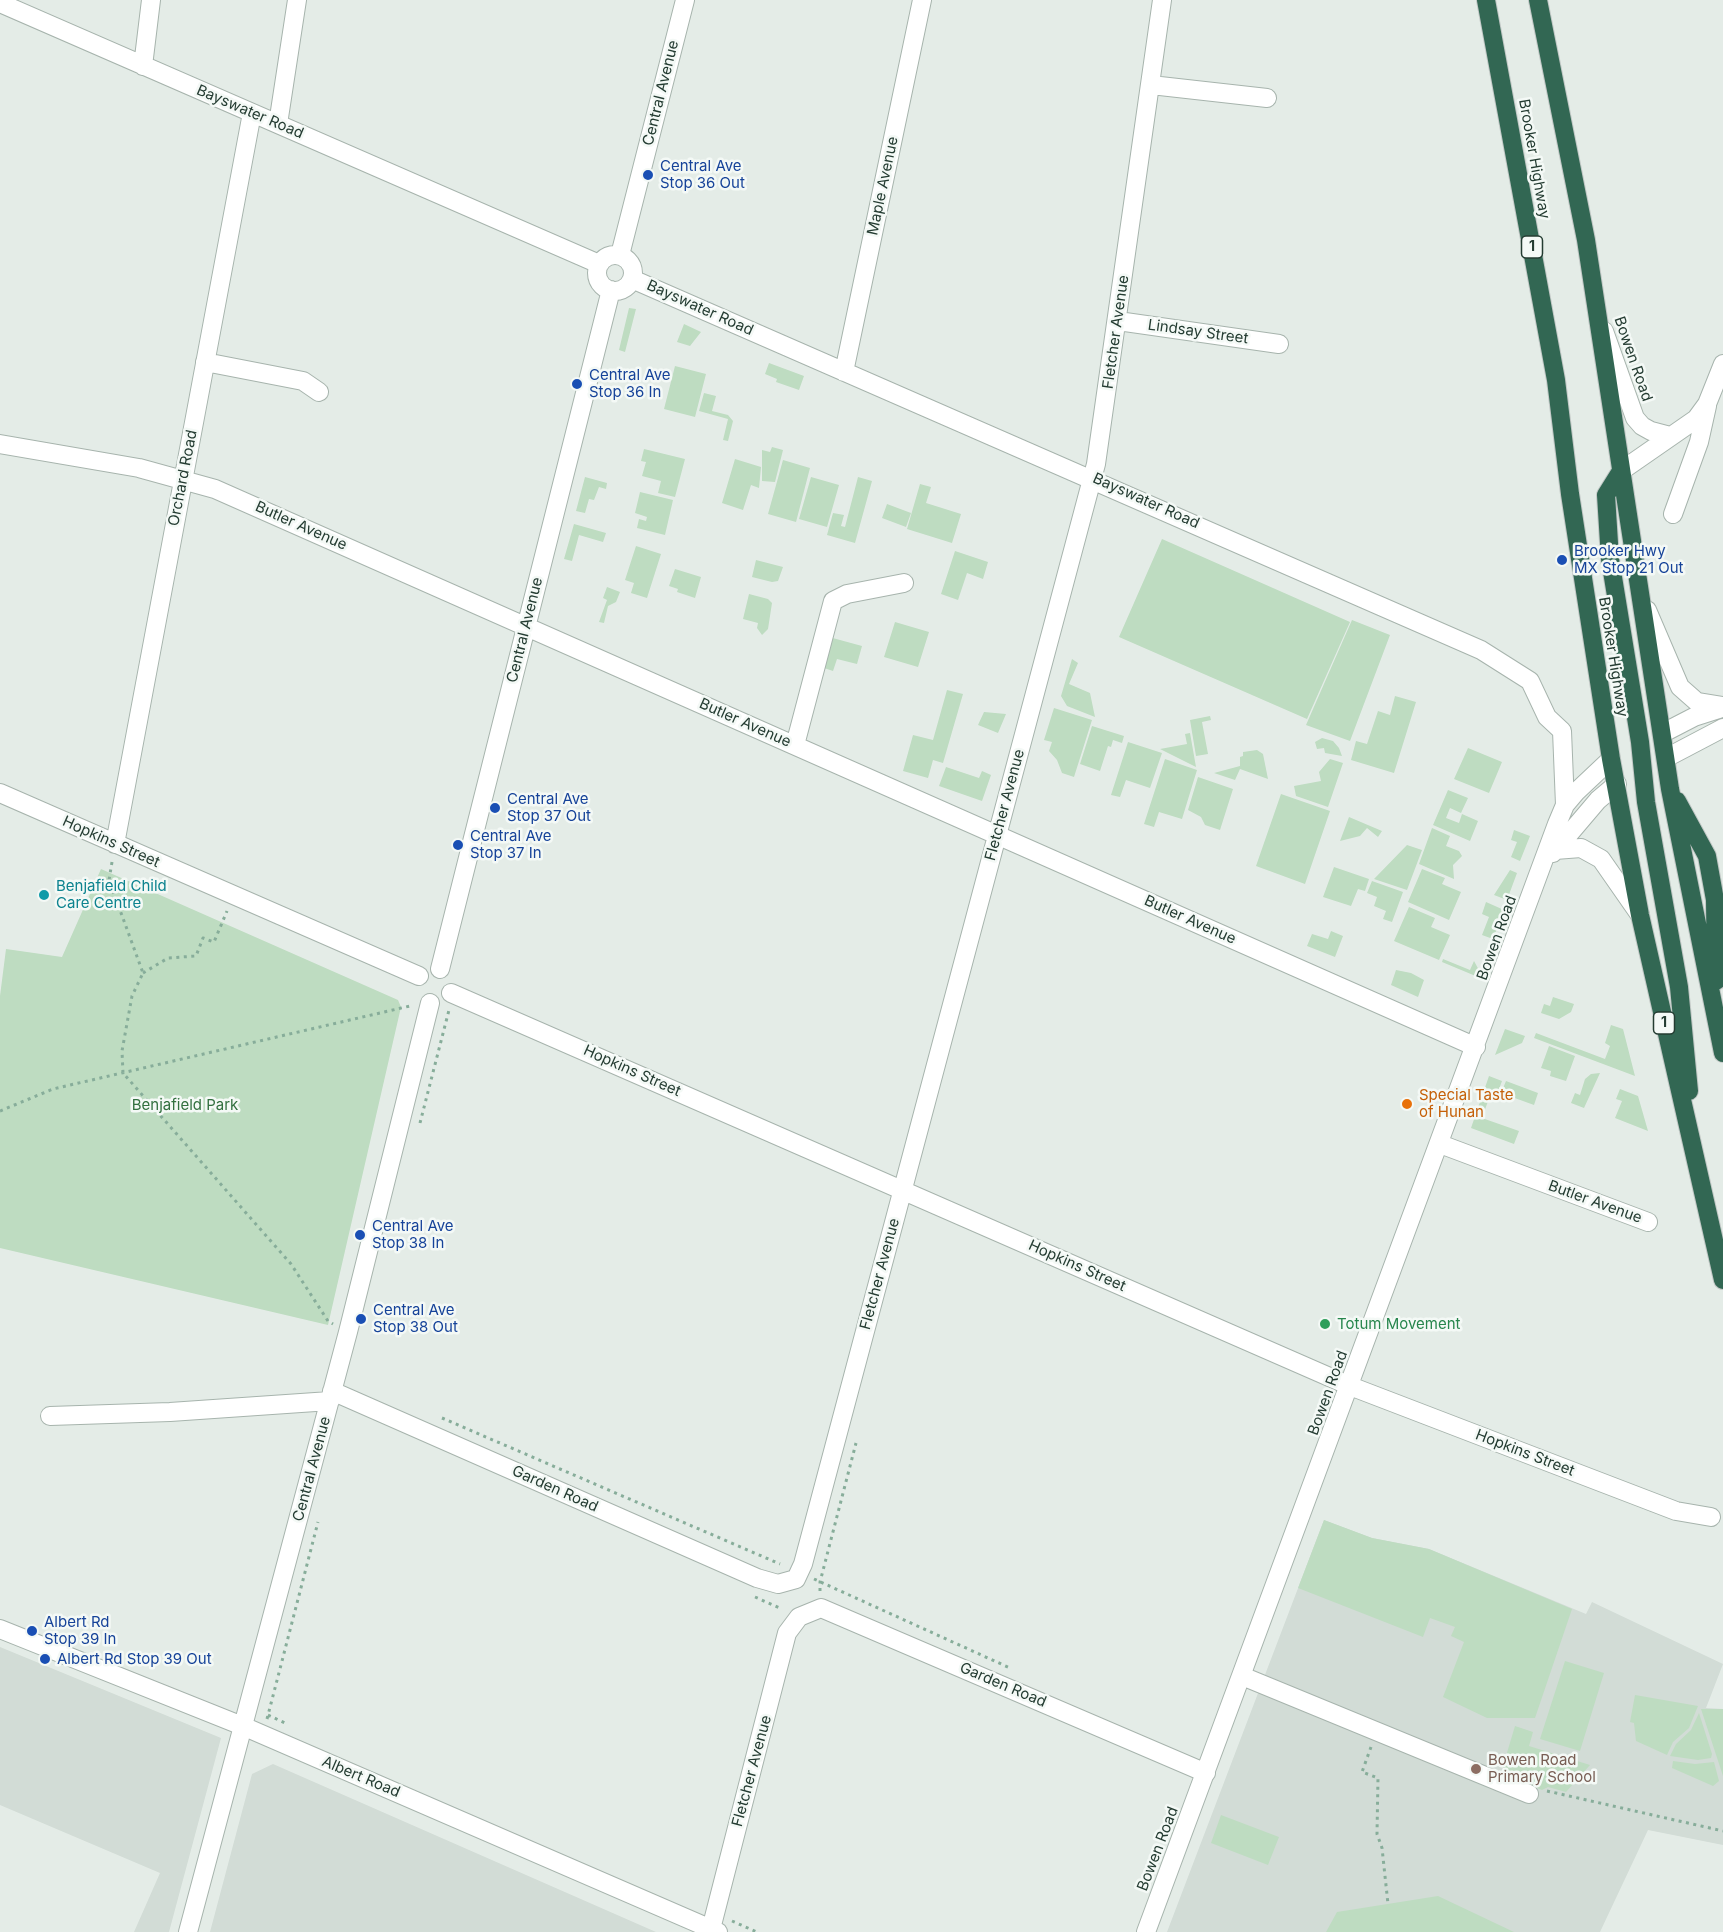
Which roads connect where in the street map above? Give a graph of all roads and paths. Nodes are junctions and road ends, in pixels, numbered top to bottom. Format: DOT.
graph roads {
  1 [pos="151,0"];
  2 [pos="297,0"];
  3 [pos="684,0"];
  4 [pos="922,0"];
  5 [pos="1162,0"];
  6 [pos="1486,0"];
  7 [pos="1538,0"];
  8 [pos="0,3"];
  9 [pos="143,66"];
  10 [pos="1151,86"];
  11 [pos="1267,98"];
  12 [pos="252,113"];
  13 [pos="278,124"];
  14 [pos="620,255"];
  15 [pos="599,264"];
  16 [pos="632,279"];
  17 [pos="611,290"];
  18 [pos="1596,307"];
  19 [pos="1118,321"];
  20 [pos="1279,344"];
  21 [pos="204,362"];
  22 [pos="1723,364"];
  23 [pos="844,372"];
  24 [pos="319,392"];
  25 [pos="1707,404"];
  26 [pos="1670,436"];
  27 [pos="0,444"];
  28 [pos="1621,471"];
  29 [pos="1092,477"];
  30 [pos="182,478"];
  31 [pos="1673,514"];
  32 [pos="1636,580"];
  33 [pos="904,584"];
  34 [pos="526,627"];
  35 [pos="1723,707"];
  36 [pos="1723,728"];
  37 [pos="1663,733"];
  38 [pos="1640,742"];
  39 [pos="795,745"];
  40 [pos="1666,758"];
  41 [pos="1611,759"];
  42 [pos="1643,770"];
  43 [pos="1617,784"];
  44 [pos="0,793"];
  45 [pos="1565,805"];
  46 [pos="997,834"];
  47 [pos="116,844"];
  48 [pos="1555,850"];
  49 [pos="1543,867"];
  50 [pos="233,895"];
  51 [pos="1640,915"];
  52 [pos="440,969"];
  53 [pos="143,973"];
  54 [pos="419,976"];
  55 [pos="451,993"];
  56 [pos="425,1000"];
  57 [pos="1476,1047"];
  58 [pos="1723,1053"];
  59 [pos="123,1072"];
  60 [pos="0,1111"];
  61 [pos="1440,1144"];
  62 [pos="1694,1153"];
  63 [pos="902,1189"];
  64 [pos="1648,1222"];
  65 [pos="1723,1280"];
  66 [pos="348,1332"];
  67 [pos="1350,1386"];
  68 [pos="331,1396"];
  69 [pos="50,1416"];
  70 [pos="440,1417"];
  71 [pos="1712,1517"];
  72 [pos="318,1520"];
  73 [pos="799,1573"];
  74 [pos="799,1617"];
  75 [pos="0,1629"];
  76 [pos="1017,1671"];
  77 [pos="1242,1676"];
  78 [pos="245,1727"];
  79 [pos="1377,1731"];
  80 [pos="263,1735"];
  81 [pos="1206,1773"];
  82 [pos="1529,1794"];
  83 [pos="1723,1831"];
  84 [pos="1388,1904"];
  85 [pos="715,1925"];
  86 [pos="188,1932"];
  87 [pos="757,1932"];
  88 [pos="1146,1932"];
  1 -- 9 [label="street"];
  2 -- 13 [label="street"];
  3 -- 14 [label="street, Central Avenue"];
  4 -- 23 [label="street, Maple Avenue"];
  5 -- 10 [label="street, Fletcher Avenue"];
  6 -- 41 [label="highway, Brooker Highway / 1"];
  7 -- 18 [label="highway"];
  8 -- 9 [label="street, Bayswater Road"];
  9 -- 12 [label="street, Bayswater Road"];
  10 -- 11 [label="street"];
  10 -- 19 [label="street, Fletcher Avenue"];
  12 -- 13 [label="street, Bayswater Road"];
  12 -- 21 [label="street, Orchard Road"];
  13 -- 15 [label="street, Bayswater Road"];
  14 -- 15 [label="street"];
  14 -- 16 [label="street"];
  15 -- 17 [label="street"];
  16 -- 17 [label="street"];
  16 -- 23 [label="street, Bayswater Road"];
  17 -- 34 [label="street, Central Avenue"];
  18 -- 26 [label="street, Bowen Road"];
  18 -- 28 [label="highway"];
  19 -- 20 [label="street, Lindsay Street"];
  19 -- 29 [label="street, Fletcher Avenue"];
  21 -- 24 [label="street"];
  21 -- 30 [label="street, Orchard Road"];
  22 -- 25 [label="street"];
  23 -- 29 [label="street, Bayswater Road"];
  25 -- 26 [label="street"];
  25 -- 31 [label="street"];
  26 -- 28 [label="street"];
  27 -- 30 [label="street, Butler Avenue"];
  28 -- 32 [label="highway"];
  28 -- 38 [label="highway"];
  29 -- 45 [label="street, Bayswater Road"];
  29 -- 46 [label="street, Fletcher Avenue"];
  30 -- 34 [label="street, Butler Avenue"];
  30 -- 47 [label="street, Orchard Road"];
  32 -- 35 [label="street"];
  32 -- 37 [label="highway"];
  33 -- 39 [label="street"];
  34 -- 39 [label="street, Butler Avenue"];
  34 -- 52 [label="street, Central Avenue"];
  35 -- 37 [label="street"];
  36 -- 40 [label="street"];
  37 -- 38 [label="highway, Bowen Road"];
  37 -- 40 [label="highway"];
  38 -- 41 [label="highway, Bowen Road"];
  38 -- 42 [label="highway"];
  39 -- 46 [label="street, Butler Avenue"];
  40 -- 42 [label="highway"];
  40 -- 58 [label="highway"];
  41 -- 43 [label="highway, Brooker Highway / 1"];
  41 -- 45 [label="street, Bowen Road"];
  42 -- 43 [label="highway"];
  42 -- 62 [label="highway"];
  43 -- 48 [label="street, Bowen Road"];
  43 -- 51 [label="highway, Brooker Highway / 1"];
  44 -- 47 [label="street, Hopkins Street"];
  45 -- 49 [label="street, Bowen Road"];
  46 -- 57 [label="street, Butler Avenue"];
  46 -- 63 [label="street, Fletcher Avenue"];
  47 -- 50 [label="street, Hopkins Street"];
  47 -- 53 [label="path"];
  48 -- 49 [label="street, Bowen Road"];
  48 -- 51 [label="street"];
  49 -- 57 [label="street, Bowen Road"];
  50 -- 53 [label="path"];
  50 -- 54 [label="street, Hopkins Street"];
  51 -- 62 [label="highway, Brooker Highway / 1"];
  52 -- 54 [label="street"];
  52 -- 55 [label="street"];
  53 -- 59 [label="path"];
  54 -- 56 [label="street"];
  55 -- 56 [label="street"];
  55 -- 63 [label="street, Hopkins Street"];
  56 -- 59 [label="path"];
  56 -- 66 [label="street, Central Avenue"];
  57 -- 61 [label="street, Bowen Road"];
  59 -- 60 [label="path"];
  59 -- 66 [label="path"];
  61 -- 64 [label="street, Butler Avenue"];
  61 -- 67 [label="street, Bowen Road"];
  62 -- 65 [label="highway, Brooker Highway / 1"];
  63 -- 67 [label="street, Hopkins Street"];
  63 -- 73 [label="street, Fletcher Avenue"];
  66 -- 68 [label="street, Central Avenue"];
  67 -- 71 [label="street, Hopkins Street"];
  67 -- 77 [label="street, Bowen Road"];
  68 -- 69 [label="street, Garden Road"];
  68 -- 73 [label="street, Garden Road"];
  68 -- 78 [label="street, Central Avenue"];
  70 -- 73 [label="path"];
  72 -- 80 [label="path"];
  73 -- 76 [label="path"];
  74 -- 81 [label="street, Garden Road"];
  74 -- 85 [label="street, Fletcher Avenue"];
  75 -- 78 [label="street, Albert Road"];
  77 -- 79 [label="street"];
  77 -- 81 [label="street, Bowen Road"];
  78 -- 80 [label="street, Albert Road"];
  78 -- 86 [label="street, Central Avenue"];
  79 -- 82 [label="street"];
  79 -- 84 [label="path"];
  80 -- 85 [label="street, Albert Road"];
  81 -- 88 [label="street, Bowen Road"];
  82 -- 83 [label="path"];
  85 -- 87 [label="path"];
}
